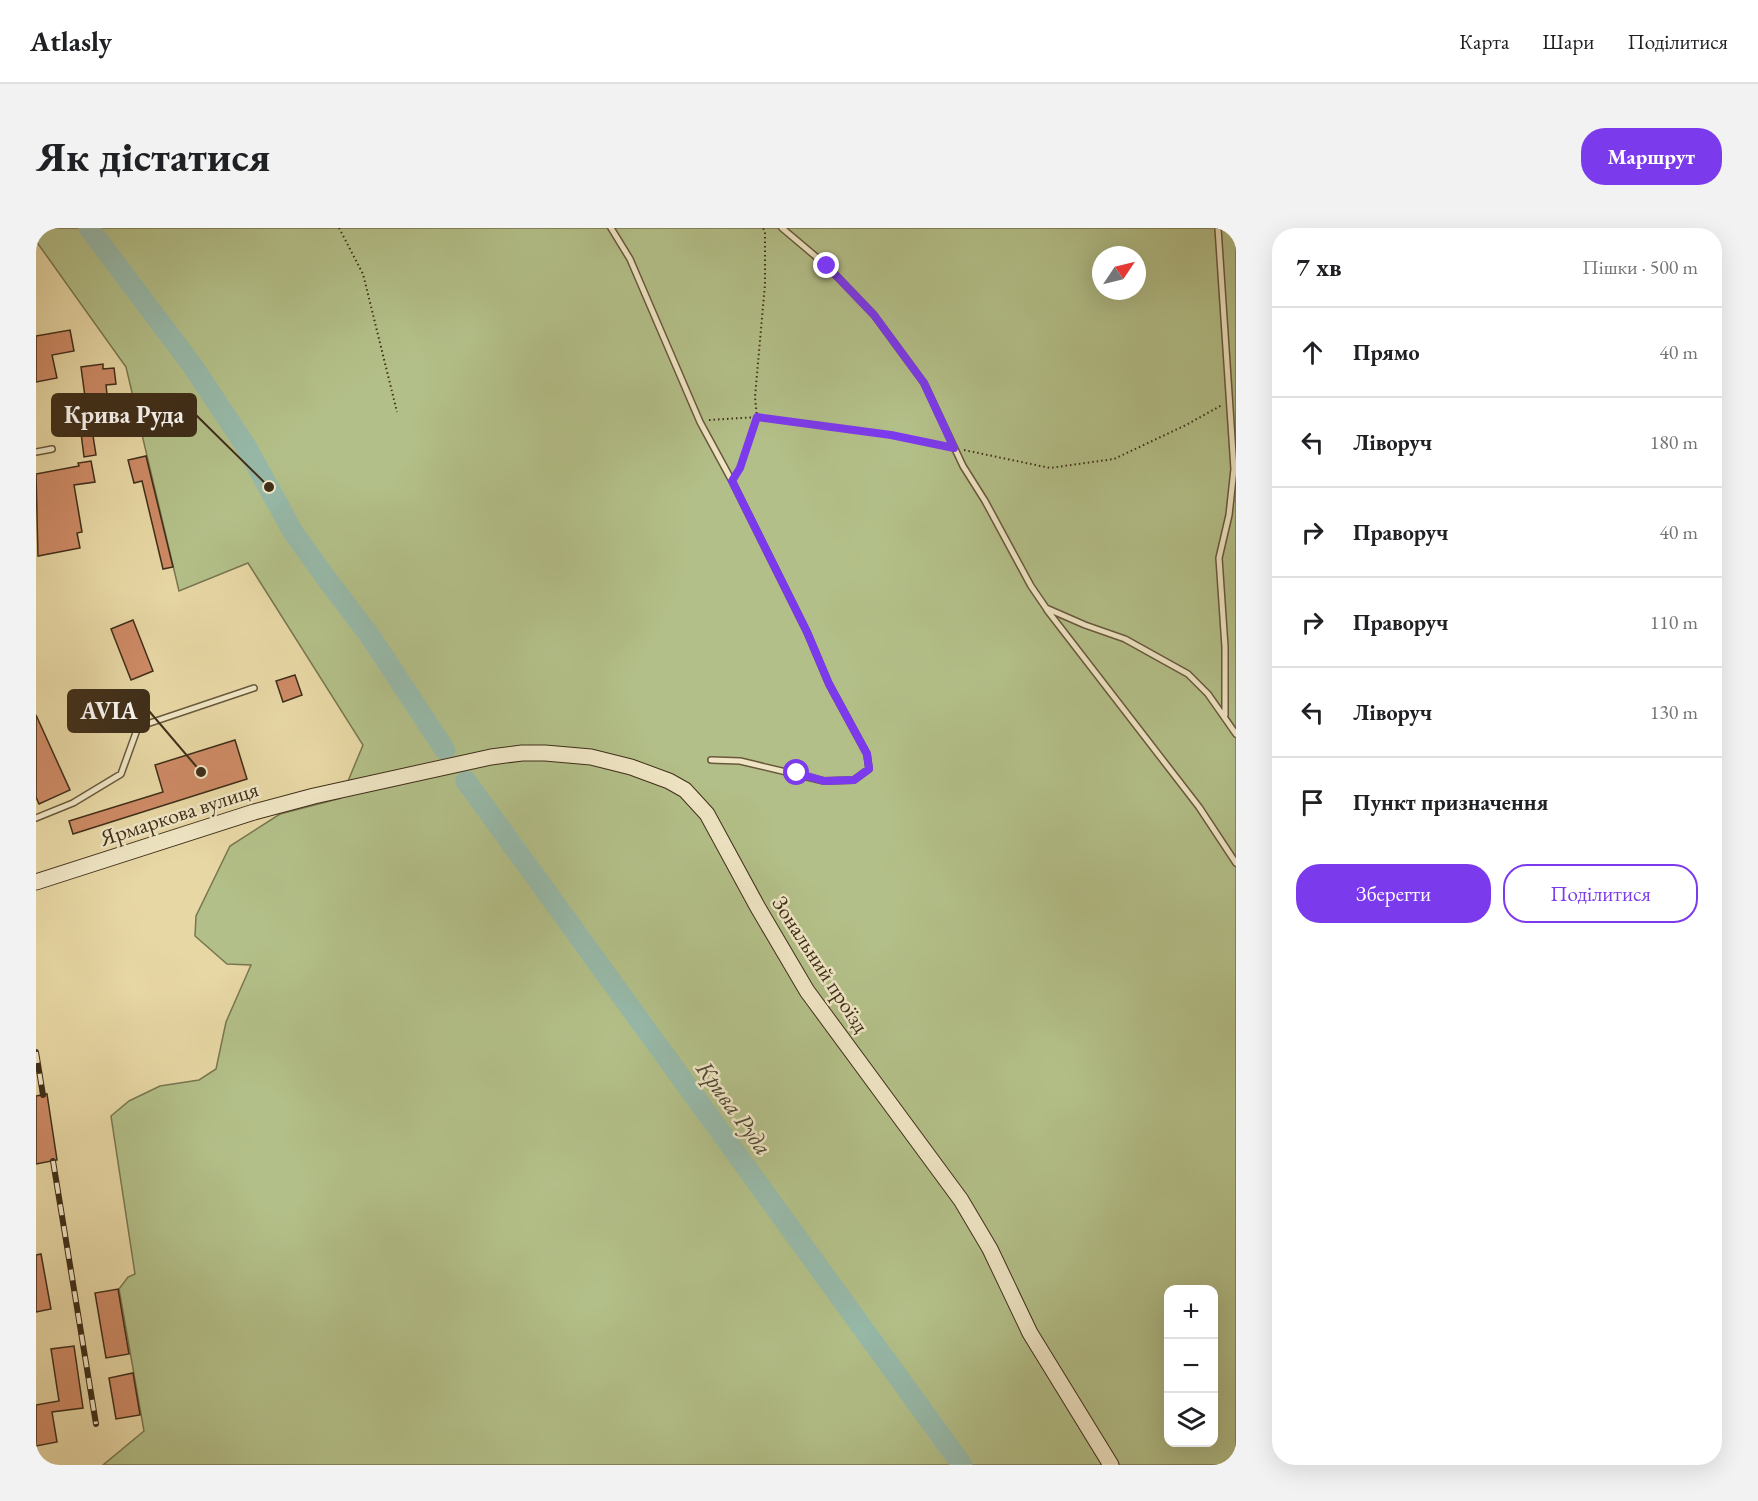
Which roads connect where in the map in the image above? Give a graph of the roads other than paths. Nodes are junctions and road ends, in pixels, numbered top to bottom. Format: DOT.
graph roads {
  1 [pos="611,228"];
  2 [pos="782,228"];
  3 [pos="1218,228"];
  4 [pos="52,449"];
  5 [pos="36,452"];
  6 [pos="1047,608"];
  7 [pos="254,688"];
  8 [pos="1225,716"];
  9 [pos="1236,734"];
  10 [pos="711,760"];
  11 [pos="337,790"];
  12 [pos="36,818"];
  13 [pos="1236,863"];
  14 [pos="36,882"];
  15 [pos="1111,1465"];
  1 -- 10 [label="lane"];
  2 -- 6 [label="lane"];
  3 -- 8 [label="lane"];
  4 -- 5 [label="lane"];
  6 -- 8 [label="lane"];
  6 -- 13 [label="lane"];
  7 -- 12 [label="lane"];
  8 -- 9 [label="lane"];
  11 -- 14 [label="street, Ярмаркова вулиця"];
  11 -- 15 [label="street, Зональний проїзд"];
}
